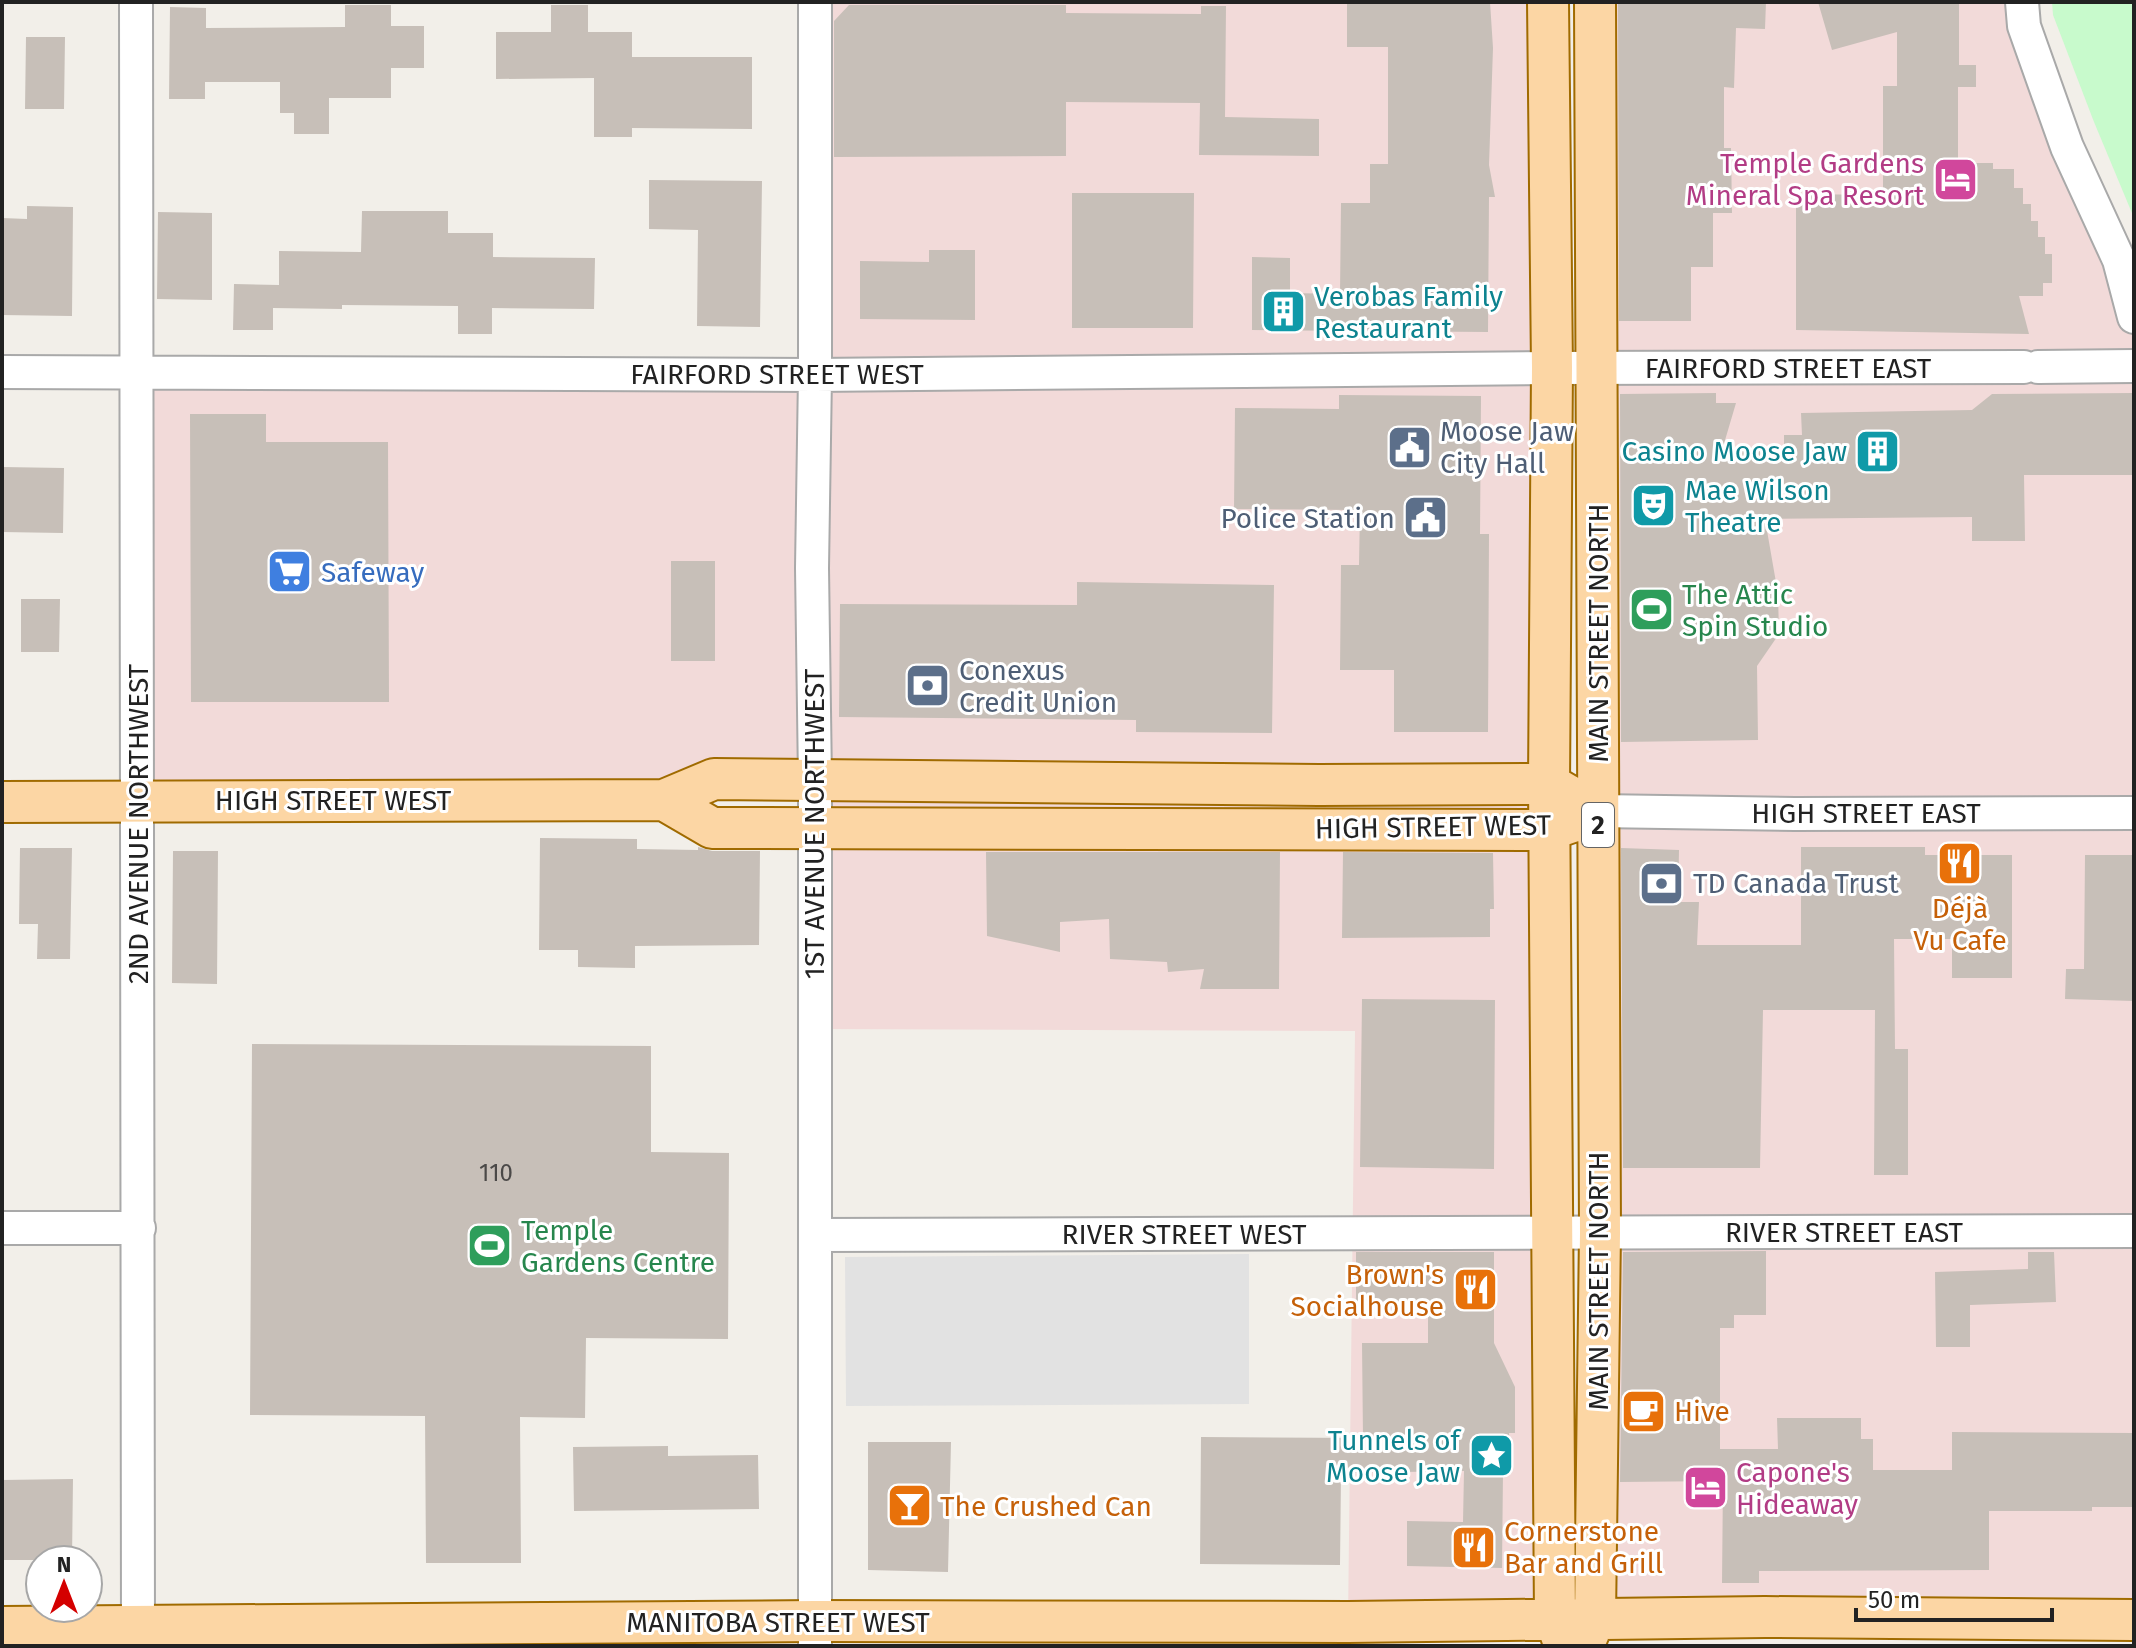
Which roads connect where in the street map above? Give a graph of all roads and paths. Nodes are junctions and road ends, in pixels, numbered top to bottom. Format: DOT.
graph roads {
  1 [pos="136,2"];
  2 [pos="815,2"];
  3 [pos="1548,2"];
  4 [pos="1595,2"];
  5 [pos="2022,2"];
  6 [pos="2134,317"];
  7 [pos="2134,366"];
  8 [pos="1552,368"];
  9 [pos="1598,368"];
  10 [pos="2,372"];
  11 [pos="137,372"];
  12 [pos="815,375"];
  13 [pos="815,780"];
  14 [pos="1549,784"];
  15 [pos="664,800"];
  16 [pos="138,801"];
  17 [pos="2,802"];
  18 [pos="1598,811"];
  19 [pos="2134,813"];
  20 [pos="815,829"];
  21 [pos="1549,830"];
  22 [pos="2,1228"];
  23 [pos="139,1228"];
  24 [pos="2134,1231"];
  25 [pos="1553,1233"];
  26 [pos="1600,1233"];
  27 [pos="815,1235"];
  28 [pos="2134,1620"];
  29 [pos="2,1627"];
  30 [pos="1560,1632"];
  31 [pos="1589,1632"];
  32 [pos="815,1633"];
  33 [pos="138,1636"];
  1 -- 11 [label="street, 2ND AVENUE NORTHWEST"];
  2 -- 12 [label="street, 1ST AVENUE NORTHWEST"];
  3 -- 8 [label="main road, MAIN STREET NORTH / 2"];
  4 -- 9 [label="main road, MAIN STREET NORTH / 2"];
  5 -- 6 [label="street"];
  7 -- 9 [label="street, FAIRFORD STREET EAST"];
  8 -- 9 [label="street, FAIRFORD STREET EAST"];
  8 -- 12 [label="street, FAIRFORD STREET WEST"];
  8 -- 14 [label="main road, MAIN STREET NORTH / 2"];
  9 -- 18 [label="main road, MAIN STREET NORTH / 2"];
  10 -- 11 [label="street, FAIRFORD STREET WEST"];
  11 -- 12 [label="street, FAIRFORD STREET WEST"];
  11 -- 16 [label="street, 2ND AVENUE NORTHWEST"];
  12 -- 13 [label="street, 1ST AVENUE NORTHWEST"];
  13 -- 14 [label="main road, HIGH STREET WEST"];
  13 -- 15 [label="main road, HIGH STREET WEST"];
  13 -- 20 [label="street, 1ST AVENUE NORTHWEST"];
  14 -- 18 [label="main road, HIGH STREET WEST"];
  14 -- 21 [label="main road, MAIN STREET NORTH / 2"];
  15 -- 16 [label="main road, HIGH STREET WEST"];
  15 -- 20 [label="main road, HIGH STREET WEST"];
  16 -- 17 [label="main road, HIGH STREET WEST"];
  16 -- 23 [label="street, 2ND AVENUE NORTHWEST"];
  18 -- 19 [label="street, HIGH STREET EAST"];
  18 -- 21 [label="main road, HIGH STREET WEST"];
  18 -- 26 [label="main road, MAIN STREET NORTH / 2"];
  20 -- 21 [label="main road, HIGH STREET WEST"];
  20 -- 27 [label="street, 1ST AVENUE NORTHWEST"];
  21 -- 25 [label="main road, MAIN STREET NORTH / 2"];
  22 -- 23 [label="street"];
  23 -- 33 [label="street, 2ND AVENUE NORTHWEST"];
  24 -- 26 [label="street, RIVER STREET EAST"];
  25 -- 26 [label="street, RIVER STREET EAST"];
  25 -- 27 [label="street, RIVER STREET WEST"];
  25 -- 30 [label="main road, MAIN STREET NORTH / 2"];
  26 -- 31 [label="main road, MAIN STREET NORTH / 2"];
  27 -- 32 [label="street, 1ST AVENUE NORTHWEST"];
  28 -- 31 [label="main road, MANITOBA STREET WEST"];
  29 -- 33 [label="main road, MANITOBA STREET WEST"];
  30 -- 31 [label="main road, MANITOBA STREET WEST"];
  30 -- 32 [label="main road, MANITOBA STREET WEST"];
  32 -- 33 [label="main road, MANITOBA STREET WEST"];
}
